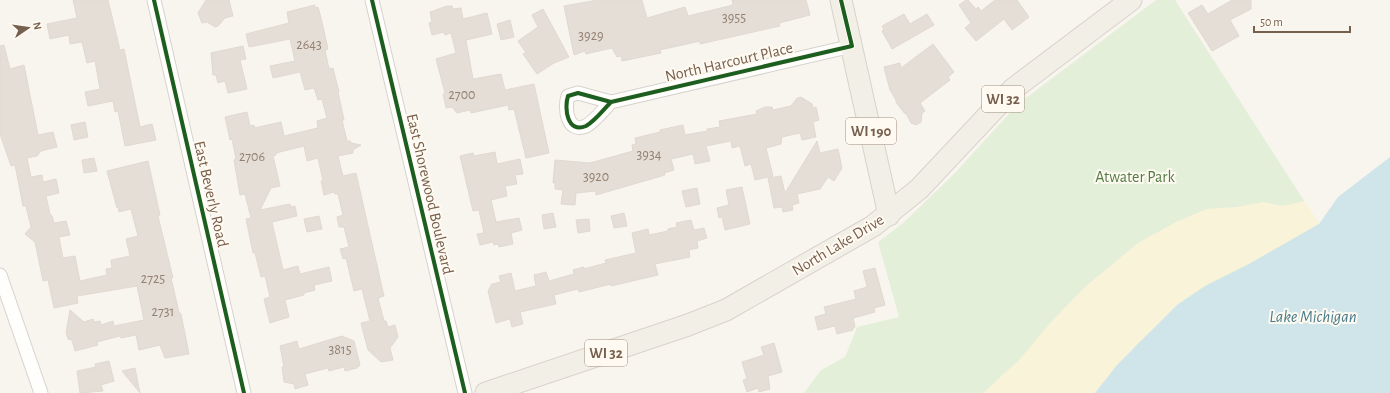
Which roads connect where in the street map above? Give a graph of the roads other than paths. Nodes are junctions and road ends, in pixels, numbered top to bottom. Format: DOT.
graph roads {
  1 [pos="154,0"];
  2 [pos="372,0"];
  3 [pos="841,0"];
  4 [pos="1131,0"];
  5 [pos="852,46"];
  6 [pos="611,102"];
  7 [pos="889,215"];
  8 [pos="0,275"];
  9 [pos="41,393"];
  10 [pos="244,393"];
  11 [pos="466,393"];
  12 [pos="486,393"];
  1 -- 10 [label="street, East Beverly Road"];
  2 -- 11 [label="street, East Shorewood Boulevard"];
  3 -- 5 [label="main road, WI 190"];
  4 -- 7 [label="main road, North Lake Drive / WI 32"];
  5 -- 6 [label="street, North Harcourt Place"];
  5 -- 7 [label="main road, WI 190"];
  7 -- 12 [label="main road, North Lake Drive / WI 32"];
  8 -- 9 [label="street"];
}
